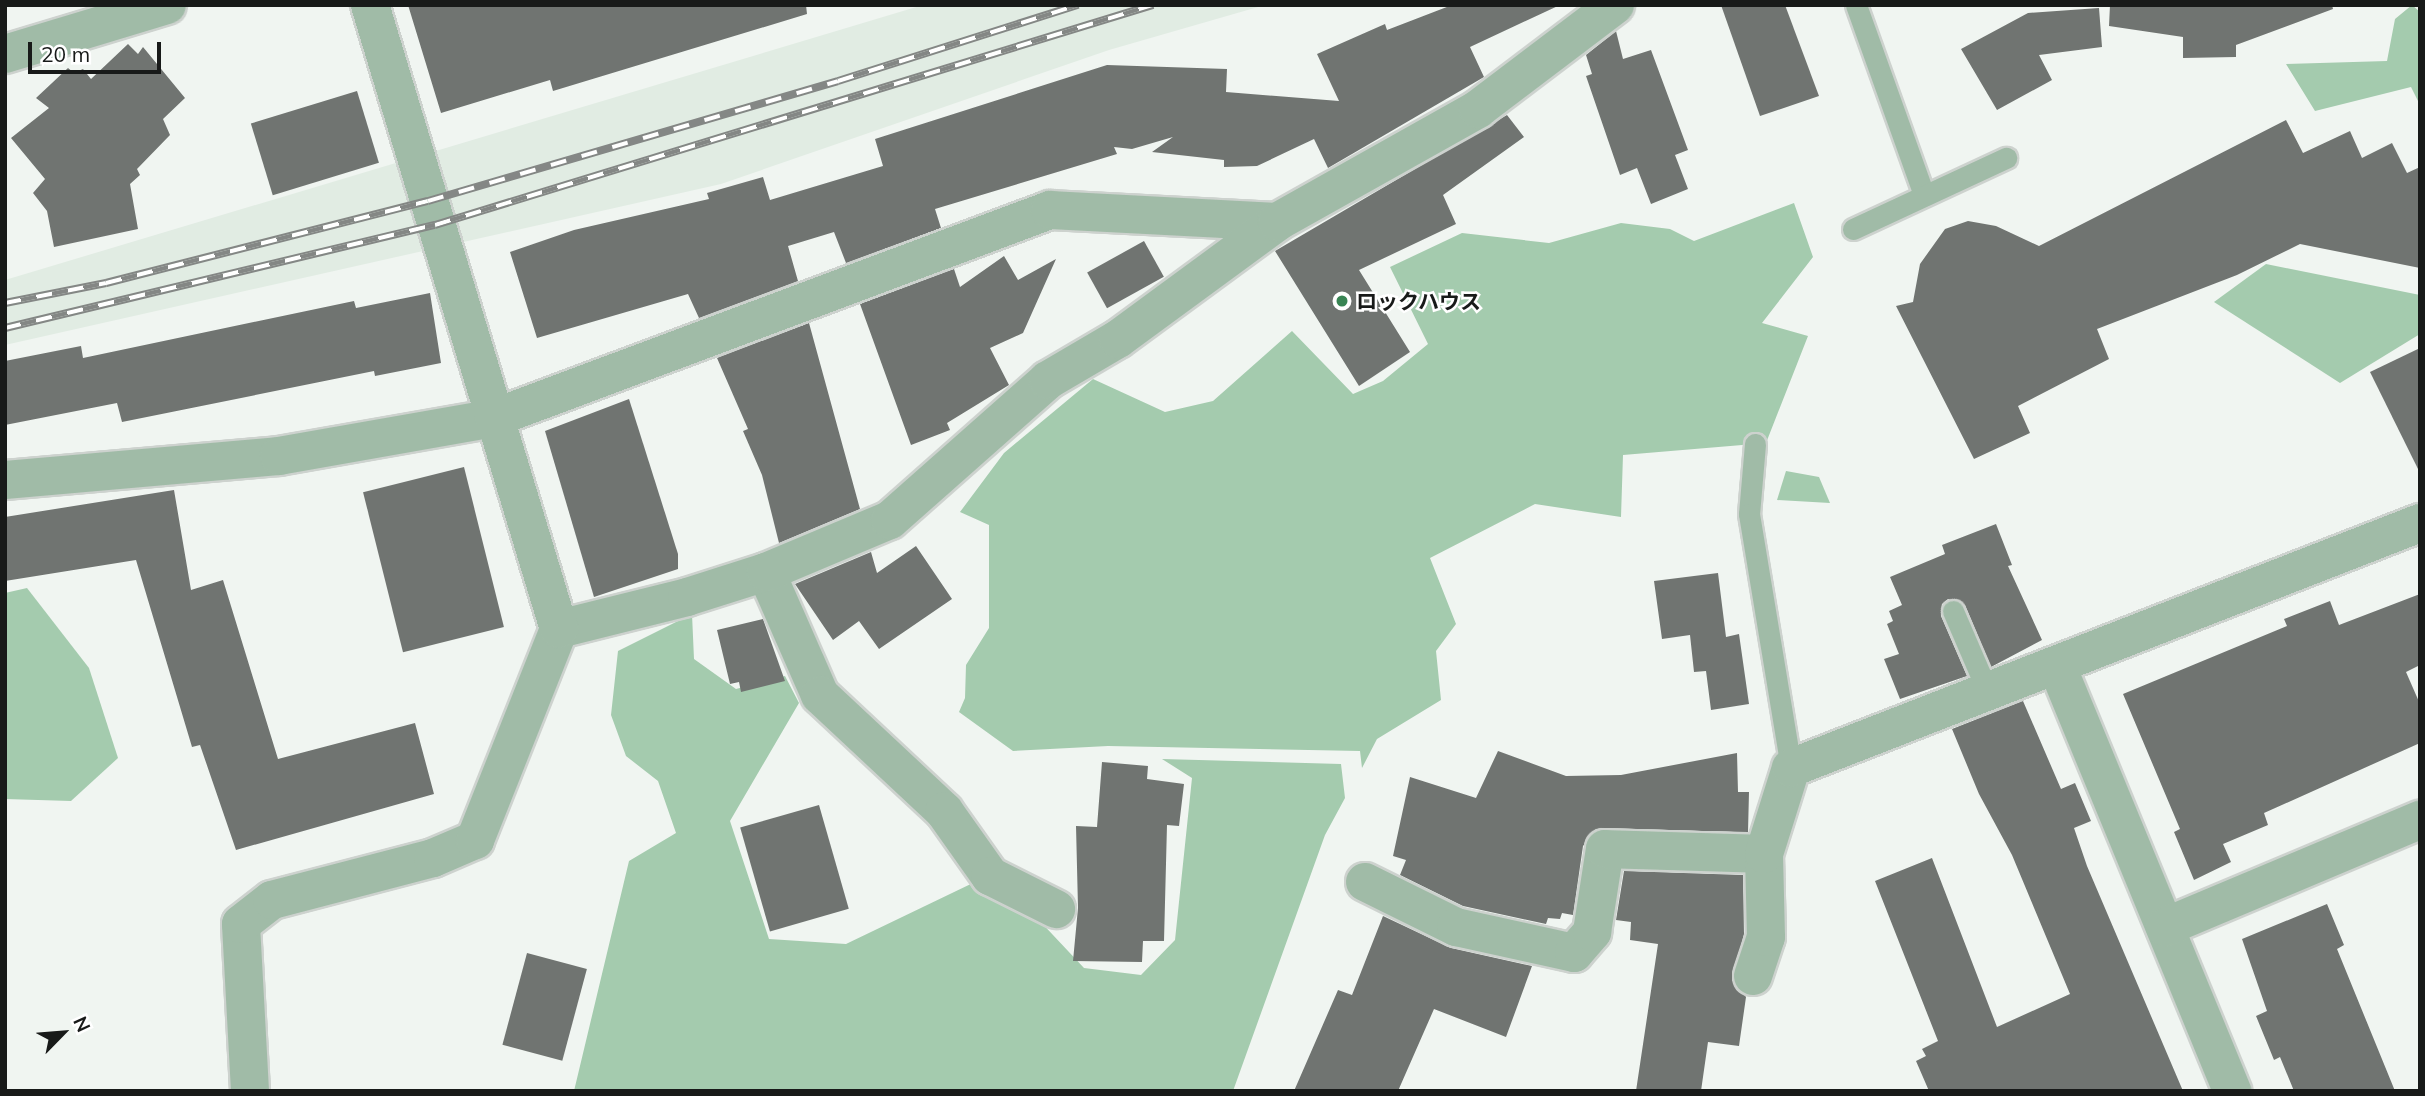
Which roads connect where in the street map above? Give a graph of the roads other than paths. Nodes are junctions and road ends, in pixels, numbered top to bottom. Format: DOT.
graph roads {
  1 [pos="167,5"];
  2 [pos="370,5"];
  3 [pos="1615,5"];
  4 [pos="1856,5"];
  5 [pos="5,54"];
  6 [pos="2007,158"];
  7 [pos="1924,195"];
  8 [pos="1277,222"];
  9 [pos="1853,229"];
  10 [pos="494,418"];
  11 [pos="1755,444"];
  12 [pos="5,481"];
  13 [pos="2420,523"];
  14 [pos="766,572"];
  15 [pos="1953,611"];
  16 [pos="559,629"];
  17 [pos="2057,666"];
  18 [pos="1987,690"];
  19 [pos="1791,768"];
  20 [pos="2420,820"];
  21 [pos="1764,854"];
  22 [pos="1365,882"];
  23 [pos="1056,909"];
  24 [pos="2165,927"];
  25 [pos="1753,976"];
  26 [pos="250,1091"];
  27 [pos="2232,1091"];
  1 -- 5 [label="street"];
  2 -- 10 [label="street"];
  3 -- 8 [label="street"];
  4 -- 7 [label="lane"];
  6 -- 7 [label="lane"];
  7 -- 9 [label="lane"];
  8 -- 10 [label="street"];
  8 -- 14 [label="street"];
  10 -- 12 [label="street"];
  10 -- 16 [label="street"];
  11 -- 19 [label="lane"];
  13 -- 17 [label="street"];
  14 -- 16 [label="street"];
  14 -- 23 [label="street"];
  15 -- 18 [label="lane"];
  16 -- 26 [label="street"];
  17 -- 18 [label="street"];
  17 -- 24 [label="street"];
  18 -- 19 [label="street"];
  19 -- 21 [label="street"];
  20 -- 24 [label="street"];
  21 -- 22 [label="street"];
  21 -- 25 [label="street"];
  24 -- 27 [label="street"];
}
